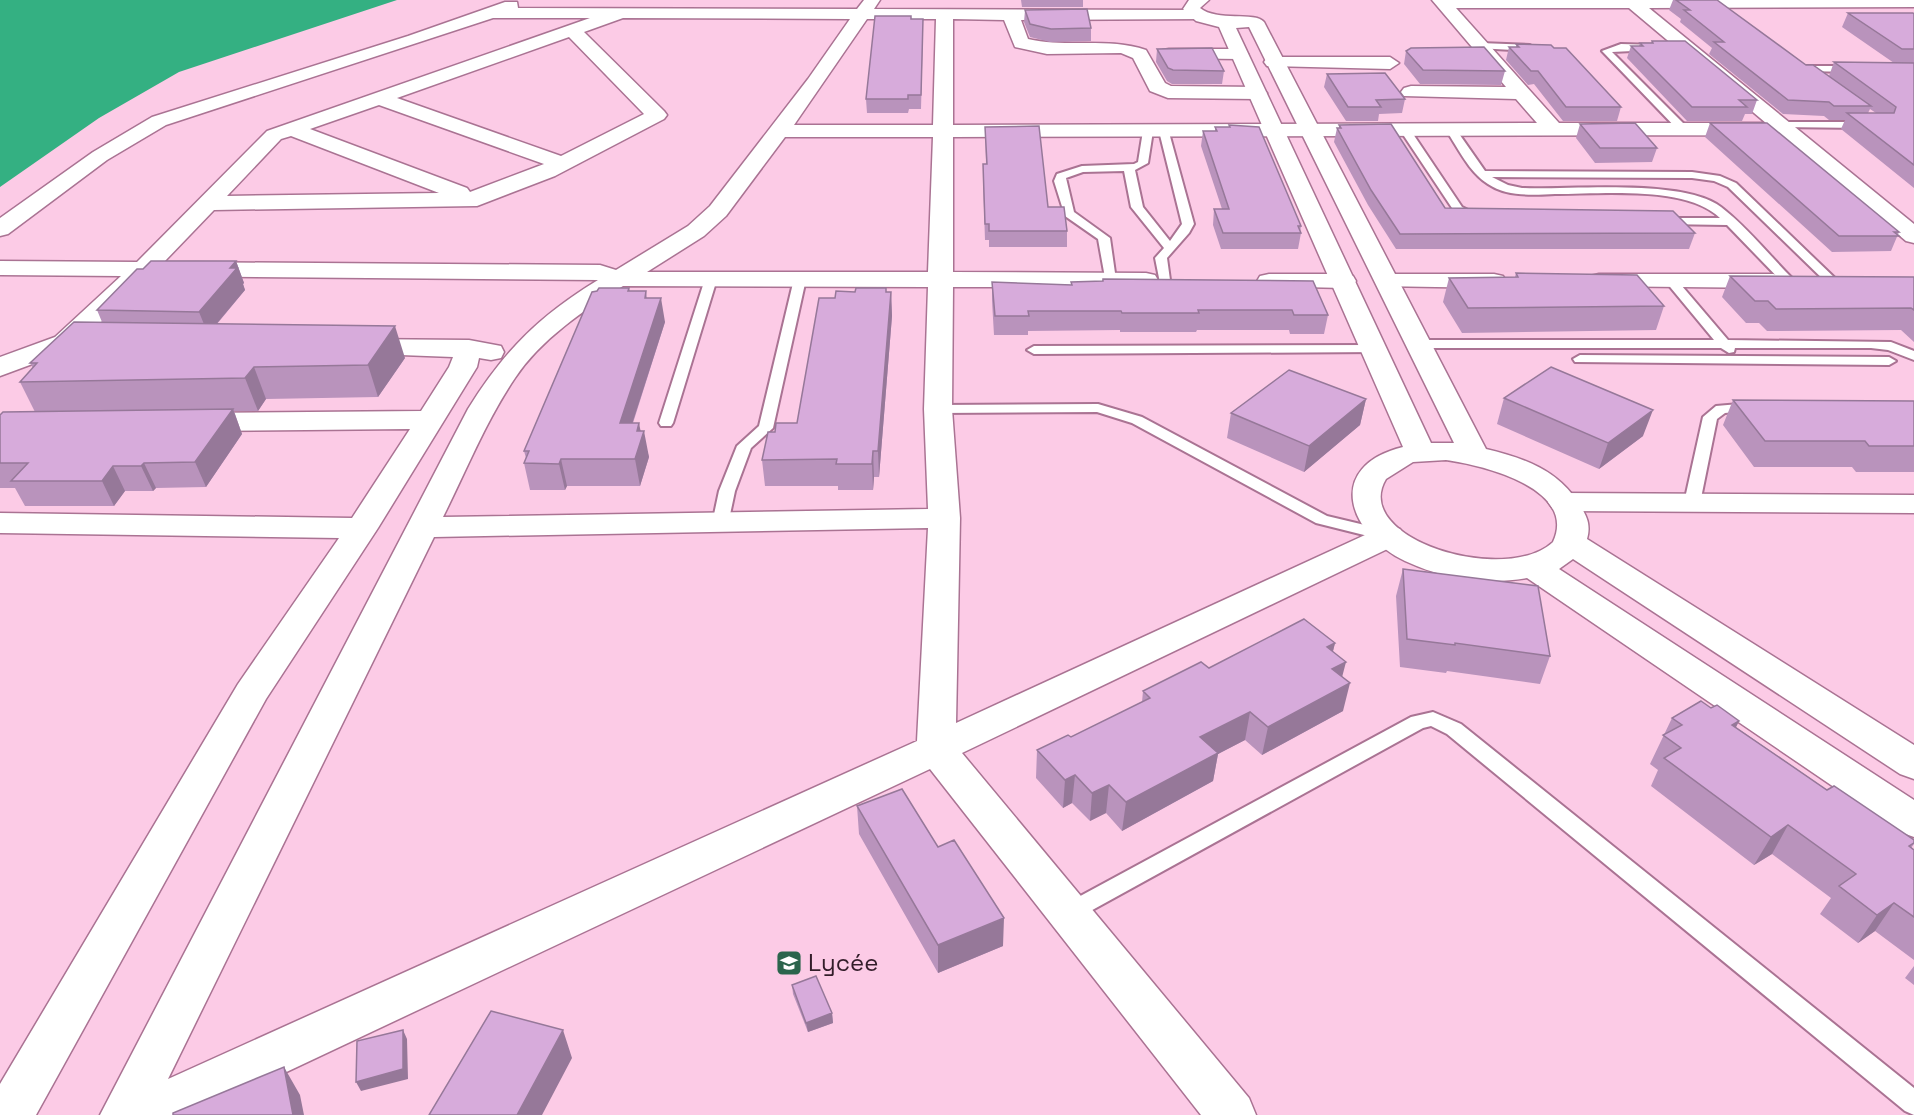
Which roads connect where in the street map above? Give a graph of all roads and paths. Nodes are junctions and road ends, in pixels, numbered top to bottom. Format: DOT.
graph roads {
  1 [pos="524,1"];
  2 [pos="683,2"];
  3 [pos="1914,2"];
  4 [pos="1637,5"];
  5 [pos="625,6"];
  6 [pos="1445,6"];
  7 [pos="867,7"];
  8 [pos="1197,7"];
  9 [pos="491,13"];
  10 [pos="1914,13"];
  11 [pos="945,15"];
  12 [pos="1107,15"];
  13 [pos="1011,16"];
  14 [pos="1225,22"];
  15 [pos="572,30"];
  16 [pos="1686,46"];
  17 [pos="1112,48"];
  18 [pos="1539,48"];
  19 [pos="1477,51"];
  20 [pos="1140,54"];
  21 [pos="1239,54"];
  22 [pos="1273,62"];
  23 [pos="1797,63"];
  24 [pos="1806,69"];
  25 [pos="1866,69"];
  26 [pos="1826,83"];
  27 [pos="1411,92"];
  28 [pos="1257,93"];
  29 [pos="1521,93"];
  30 [pos="381,99"];
  31 [pos="1872,125"];
  32 [pos="1784,127"];
  33 [pos="291,129"];
  34 [pos="1274,130"];
  35 [pos="1309,130"];
  36 [pos="1405,130"];
  37 [pos="1445,130"];
  38 [pos="1554,130"];
  39 [pos="1684,130"];
  40 [pos="779,131"];
  41 [pos="941,131"];
  42 [pos="1156,131"];
  43 [pos="562,163"];
  44 [pos="1129,169"];
  45 [pos="1482,174"];
  46 [pos="477,199"];
  47 [pos="206,203"];
  48 [pos="1490,221"];
  49 [pos="1645,221"];
  50 [pos="1729,222"];
  51 [pos="0,229"];
  52 [pos="1914,236"];
  53 [pos="1169,247"];
  54 [pos="0,268"];
  55 [pos="143,269"];
  56 [pos="617,279"];
  57 [pos="711,279"];
  58 [pos="800,279"];
  59 [pos="939,279"];
  60 [pos="1110,280"];
  61 [pos="1176,280"];
  62 [pos="1248,281"];
  63 [pos="1344,281"];
  64 [pos="1387,281"];
  65 [pos="1518,281"];
  66 [pos="1577,281"];
  67 [pos="1788,281"];
  68 [pos="1843,281"];
  69 [pos="1672,282"];
  70 [pos="64,343"];
  71 [pos="99,344"];
  72 [pos="1419,344"];
  73 [pos="1724,344"];
  74 [pos="331,346"];
  75 [pos="469,348"];
  76 [pos="1374,349"];
  77 [pos="1034,350"];
  78 [pos="1914,356"];
  79 [pos="517,358"];
  80 [pos="1580,359"];
  81 [pos="1737,359"];
  82 [pos="1889,361"];
  83 [pos="0,368"];
  84 [pos="1765,407"];
  85 [pos="938,409"];
  86 [pos="429,420"];
  87 [pos="173,422"];
  88 [pos="666,423"];
  89 [pos="1420,452"];
  90 [pos="1474,454"];
  91 [pos="1564,502"];
  92 [pos="1692,503"];
  93 [pos="1914,504"];
  94 [pos="944,518"];
  95 [pos="0,523"];
  96 [pos="720,524"];
  97 [pos="424,527"];
  98 [pos="362,528"];
  99 [pos="1389,536"];
  100 [pos="1569,542"];
  101 [pos="1533,567"];
  102 [pos="936,749"];
  103 [pos="1914,764"];
  104 [pos="1914,821"];
  105 [pos="1068,913"];
  106 [pos="1914,1103"];
  107 [pos="9,1115"];
  108 [pos="125,1115"];
  109 [pos="142,1115"];
  110 [pos="1231,1115"];
  1 -- 5 [label="street"];
  1 -- 9 [label="street"];
  2 -- 5 [label="street"];
  2 -- 7 [label="street"];
  3 -- 4 [label="street"];
  4 -- 6 [label="street"];
  4 -- 10 [label="street"];
  4 -- 16 [label="street"];
  5 -- 7 [label="street"];
  5 -- 9 [label="street"];
  5 -- 15 [label="street"];
  6 -- 19 [label="street"];
  7 -- 8 [label="street"];
  7 -- 11 [label="street"];
  7 -- 40 [label="street"];
  8 -- 12 [label="street"];
  8 -- 14 [label="street"];
  9 -- 51 [label="street"];
  11 -- 13 [label="street"];
  11 -- 41 [label="street"];
  12 -- 13 [label="street"];
  12 -- 17 [label="street"];
  13 -- 17 [label="street"];
  14 -- 21 [label="street"];
  14 -- 22 [label="street"];
  15 -- 30 [label="street"];
  15 -- 43 [label="street"];
  16 -- 32 [label="street"];
  16 -- 39 [label="lane"];
  17 -- 20 [label="street"];
  18 -- 19 [label="lane"];
  19 -- 29 [label="street"];
  20 -- 21 [label="street"];
  20 -- 28 [label="street"];
  21 -- 28 [label="street"];
  22 -- 27 [label="street"];
  22 -- 35 [label="street"];
  23 -- 24 [label="lane"];
  24 -- 25 [label="lane"];
  24 -- 26 [label="lane"];
  27 -- 29 [label="street"];
  27 -- 37 [label="street"];
  28 -- 34 [label="street"];
  29 -- 38 [label="street"];
  30 -- 33 [label="street"];
  30 -- 43 [label="street"];
  31 -- 32 [label="lane"];
  32 -- 39 [label="street"];
  32 -- 52 [label="street"];
  33 -- 46 [label="street"];
  33 -- 47 [label="street"];
  34 -- 35 [label="street"];
  34 -- 42 [label="street"];
  34 -- 63 [label="street"];
  35 -- 36 [label="street"];
  35 -- 64 [label="street"];
  36 -- 37 [label="street"];
  36 -- 48 [label="lane"];
  37 -- 38 [label="street"];
  37 -- 45 [label="lane"];
  38 -- 39 [label="street"];
  40 -- 41 [label="street"];
  40 -- 56 [label="street"];
  41 -- 42 [label="street"];
  41 -- 59 [label="street"];
  42 -- 44 [label="lane"];
  42 -- 53 [label="lane"];
  43 -- 46 [label="street"];
  44 -- 53 [label="lane"];
  44 -- 60 [label="lane"];
  45 -- 50 [label="lane"];
  45 -- 68 [label="lane"];
  46 -- 47 [label="street"];
  47 -- 55 [label="street"];
  49 -- 50 [label="lane"];
  50 -- 67 [label="lane"];
  53 -- 61 [label="lane"];
  54 -- 55 [label="street"];
  55 -- 56 [label="street"];
  55 -- 70 [label="street"];
  56 -- 57 [label="street"];
  56 -- 79 [label="street"];
  57 -- 58 [label="street"];
  57 -- 88 [label="lane"];
  58 -- 59 [label="street"];
  58 -- 96 [label="lane"];
  59 -- 60 [label="street"];
  59 -- 85 [label="street"];
  60 -- 61 [label="street"];
  62 -- 63 [label="street"];
  63 -- 76 [label="street"];
  64 -- 65 [label="street"];
  64 -- 72 [label="street"];
  66 -- 69 [label="street"];
  67 -- 68 [label="street"];
  67 -- 69 [label="street"];
  69 -- 73 [label="lane"];
  70 -- 71 [label="street"];
  70 -- 83 [label="street"];
  72 -- 73 [label="lane"];
  72 -- 90 [label="street"];
  73 -- 78 [label="lane"];
  73 -- 81 [label="lane"];
  74 -- 75 [label="street"];
  75 -- 79 [label="street"];
  75 -- 86 [label="street"];
  76 -- 77 [label="lane"];
  76 -- 89 [label="street"];
  79 -- 97 [label="street"];
  80 -- 81 [label="lane"];
  81 -- 82 [label="lane"];
  84 -- 92 [label="lane"];
  85 -- 94 [label="street"];
  85 -- 99 [label="lane"];
  86 -- 87 [label="street"];
  86 -- 98 [label="street"];
  89 -- 90 [label="street"];
  89 -- 99 [label="street"];
  90 -- 91 [label="street"];
  91 -- 92 [label="street"];
  91 -- 100 [label="street"];
  92 -- 93 [label="street"];
  94 -- 96 [label="street"];
  94 -- 102 [label="street"];
  95 -- 98 [label="street"];
  96 -- 97 [label="street"];
  97 -- 108 [label="street"];
  98 -- 107 [label="street"];
  99 -- 101 [label="street"];
  99 -- 102 [label="street"];
  100 -- 101 [label="street"];
  100 -- 103 [label="street"];
  101 -- 104 [label="street"];
  102 -- 105 [label="street"];
  102 -- 109 [label="street"];
  105 -- 106 [label="lane"];
  105 -- 110 [label="street"];
}
